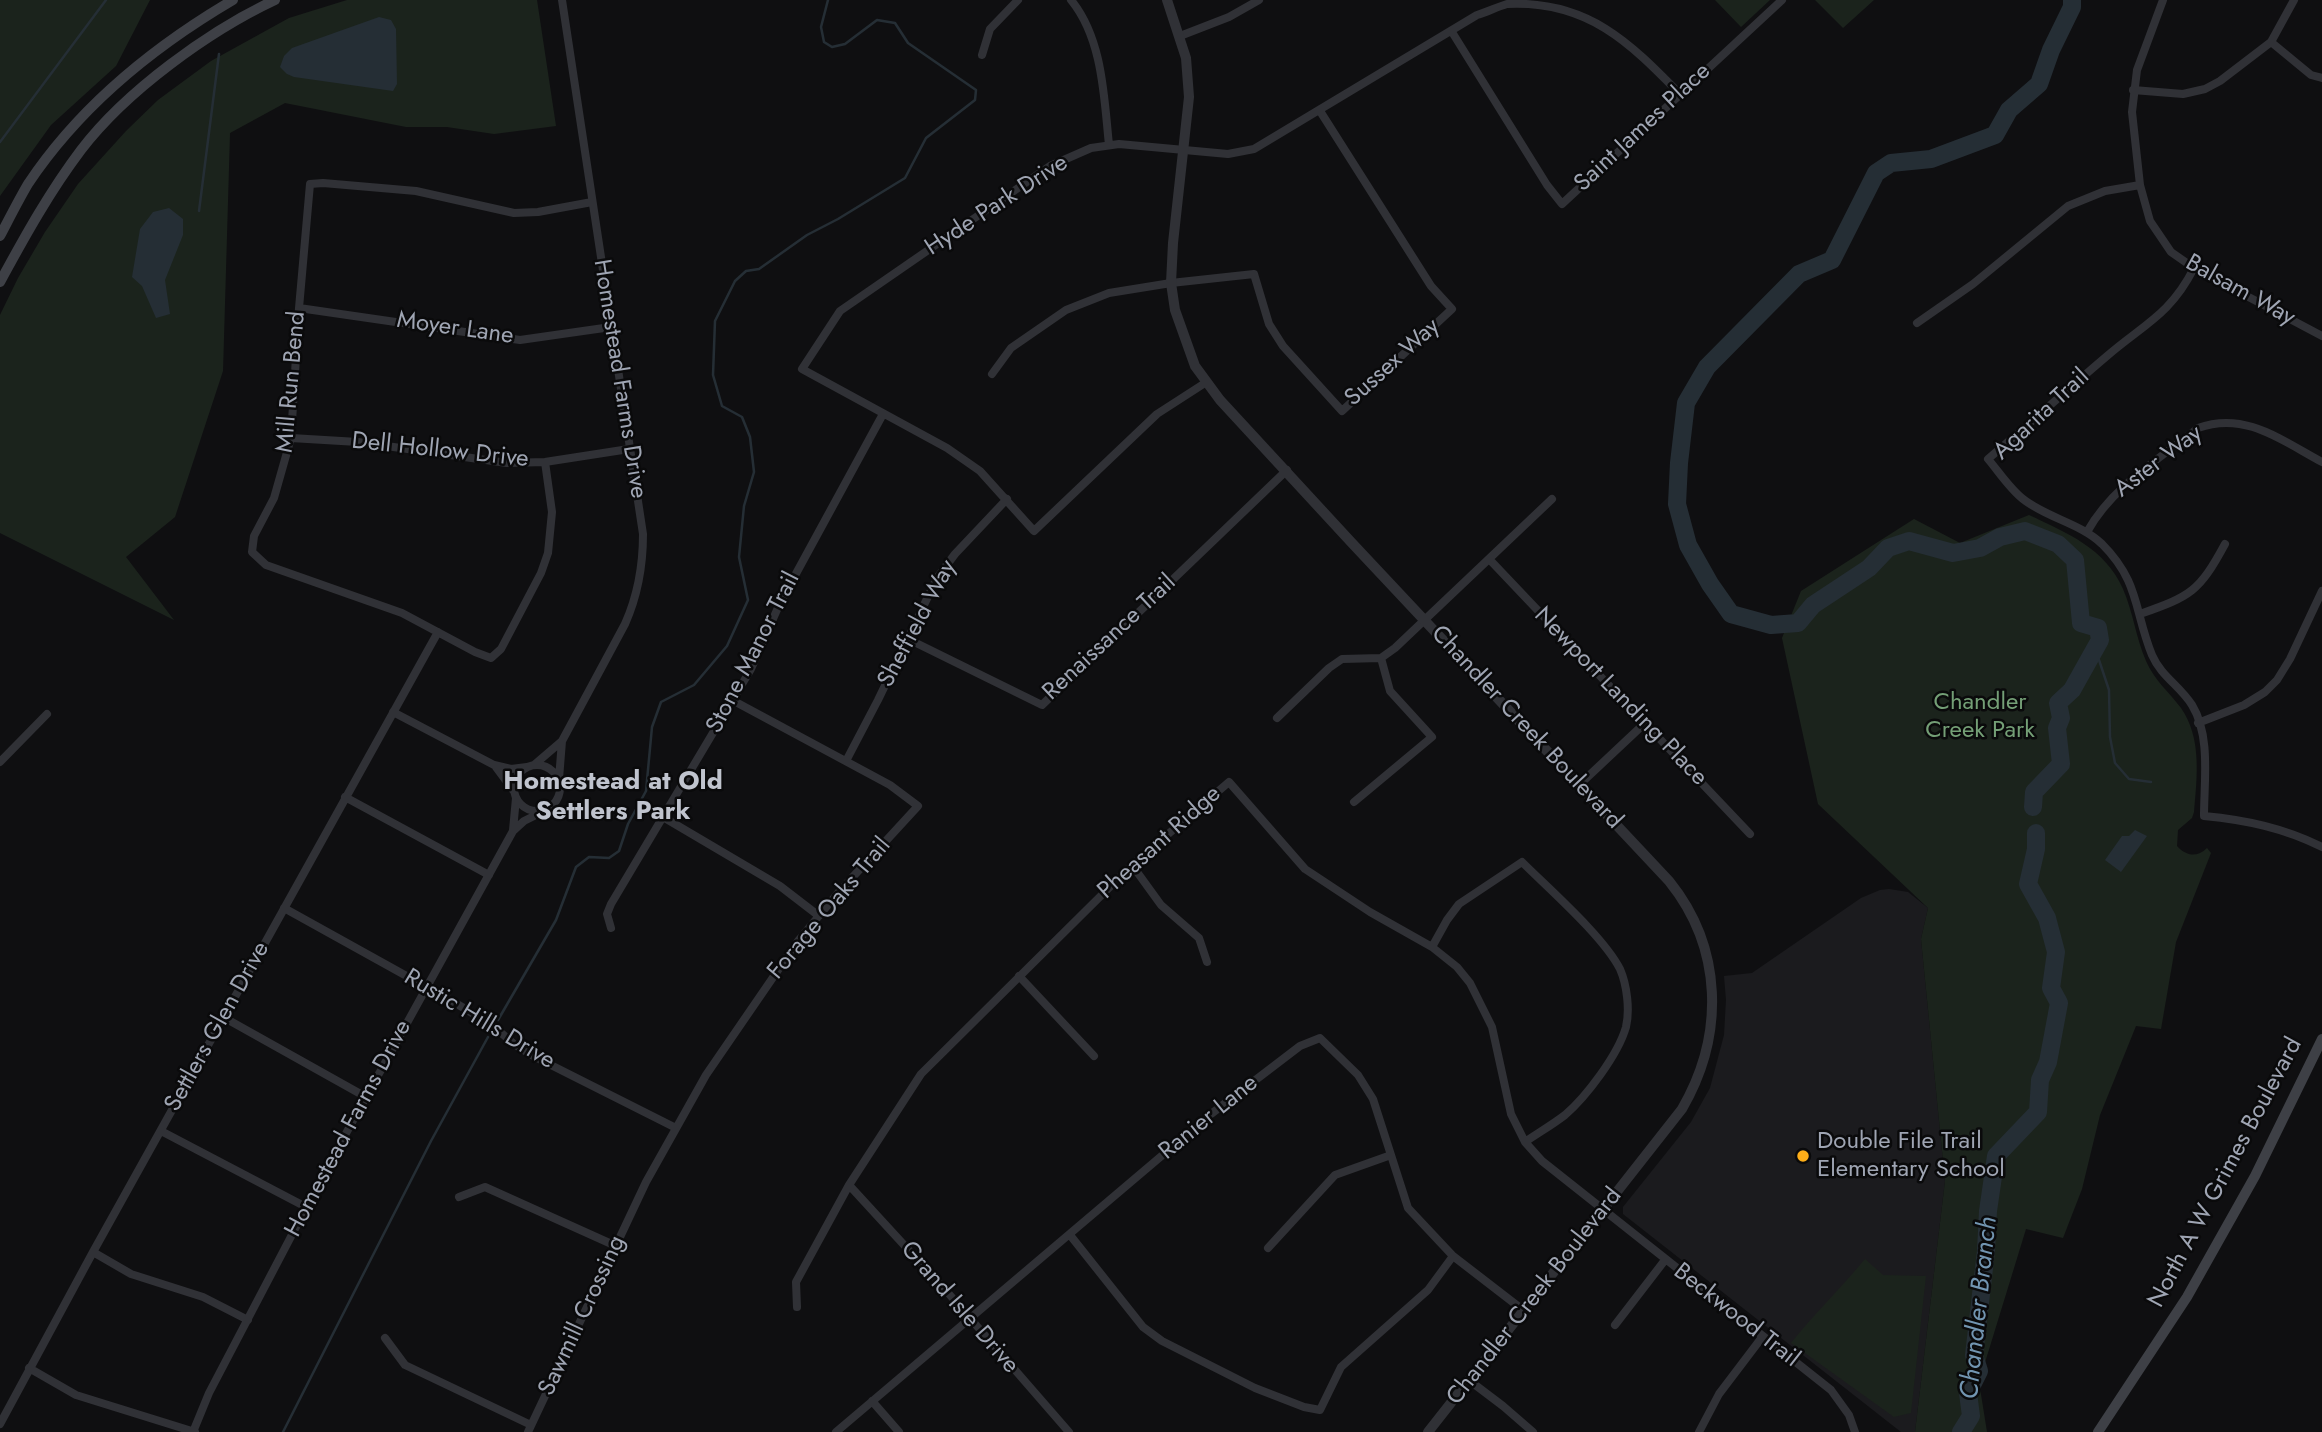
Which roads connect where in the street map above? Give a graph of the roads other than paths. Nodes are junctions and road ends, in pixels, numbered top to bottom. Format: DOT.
graph roads {
  1 [pos="233,0"];
  2 [pos="275,0"];
  3 [pos="562,0"];
  4 [pos="1018,0"];
  5 [pos="1071,0"];
  6 [pos="1167,0"];
  7 [pos="1259,0"];
  8 [pos="1782,0"];
  9 [pos="2163,0"];
  10 [pos="2294,0"];
  11 [pos="1452,32"];
  12 [pos="1180,36"];
  13 [pos="2271,41"];
  14 [pos="982,55"];
  15 [pos="2322,78"];
  16 [pos="2133,90"];
  17 [pos="1680,94"];
  18 [pos="1320,111"];
  19 [pos="1109,145"];
  20 [pos="1185,150"];
  21 [pos="2140,185"];
  22 [pos="592,202"];
  23 [pos="0,236"];
  24 [pos="2194,268"];
  25 [pos="0,282"];
  26 [pos="1171,283"];
  27 [pos="299,308"];
  28 [pos="1917,323"];
  29 [pos="611,327"];
  30 [pos="2322,336"];
  31 [pos="992,374"];
  32 [pos="1206,383"];
  33 [pos="883,414"];
  34 [pos="291,438"];
  35 [pos="629,449"];
  36 [pos="2322,461"];
  37 [pos="545,462"];
  38 [pos="1287,470"];
  39 [pos="1007,499"];
  40 [pos="1552,499"];
  41 [pos="2087,532"];
  42 [pos="2225,544"];
  43 [pos="1490,560"];
  44 [pos="2322,591"];
  45 [pos="2140,614"];
  46 [pos="1425,621"];
  47 [pos="438,632"];
  48 [pos="908,639"];
  49 [pos="1381,658"];
  50 [pos="732,700"];
  51 [pos="393,712"];
  52 [pos="47,714"];
  53 [pos="1277,718"];
  54 [pos="1645,723"];
  55 [pos="2198,723"];
  56 [pos="562,741"];
  57 [pos="846,761"];
  58 [pos="0,762"];
  59 [pos="494,765"];
  60 [pos="530,766"];
  61 [pos="559,779"];
  62 [pos="1579,785"];
  63 [pos="515,795"];
  64 [pos="345,797"];
  65 [pos="1354,802"];
  66 [pos="544,810"];
  67 [pos="663,817"];
  68 [pos="513,831"];
  69 [pos="1750,834"];
  70 [pos="2321,845"];
  71 [pos="1132,864"];
  72 [pos="489,876"];
  73 [pos="284,908"];
  74 [pos="819,916"];
  75 [pos="611,928"];
  76 [pos="1432,947"];
  77 [pos="1207,962"];
  78 [pos="1019,976"];
  79 [pos="427,986"];
  80 [pos="223,1017"];
  81 [pos="2322,1039"];
  82 [pos="1094,1056"];
  83 [pos="366,1097"];
  84 [pos="676,1128"];
  85 [pos="161,1131"];
  86 [pos="1525,1142"];
  87 [pos="1391,1155"];
  88 [pos="849,1185"];
  89 [pos="458,1197"];
  90 [pos="638,1199"];
  91 [pos="306,1207"];
  92 [pos="1604,1210"];
  93 [pos="1070,1235"];
  94 [pos="616,1245"];
  95 [pos="1268,1248"];
  96 [pos="93,1252"];
  97 [pos="1453,1256"];
  98 [pos="1665,1260"];
  99 [pos="797,1307"];
  100 [pos="1523,1310"];
  101 [pos="968,1318"];
  102 [pos="248,1320"];
  103 [pos="1615,1325"];
  104 [pos="1763,1336"];
  105 [pos="385,1338"];
  106 [pos="29,1368"];
  107 [pos="1470,1381"];
  108 [pos="872,1401"];
  109 [pos="0,1424"];
  110 [pos="529,1429"];
  111 [pos="194,1432"];
  112 [pos="836,1432"];
  113 [pos="899,1432"];
  114 [pos="1069,1432"];
  115 [pos="1428,1432"];
  116 [pos="1533,1432"];
  117 [pos="1699,1432"];
  118 [pos="1855,1432"];
  119 [pos="2098,1432"];
  1 -- 23 [label="main road"];
  2 -- 25 [label="main road"];
  3 -- 22 [label="street, Homestead Farms Drive"];
  4 -- 14 [label="street"];
  5 -- 19 [label="street"];
  6 -- 12 [label="street, Chandler Creek Boulevard"];
  7 -- 12 [label="street"];
  8 -- 17 [label="street, Saint James Place"];
  9 -- 16 [label="street, Balsam Way"];
  10 -- 13 [label="street"];
  11 -- 17 [label="street, Hyde Park Drive"];
  11 -- 17 [label="street, Saint James Place"];
  11 -- 18 [label="street, Hyde Park Drive"];
  12 -- 20 [label="street, Chandler Creek Boulevard"];
  13 -- 15 [label="street"];
  13 -- 16 [label="street"];
  16 -- 21 [label="street, Balsam Way"];
  18 -- 20 [label="street, Hyde Park Drive"];
  18 -- 26 [label="street, Sussex Way"];
  19 -- 20 [label="street, Hyde Park Drive"];
  19 -- 33 [label="street, Hyde Park Drive"];
  20 -- 26 [label="street, Chandler Creek Boulevard"];
  21 -- 24 [label="street, Balsam Way"];
  21 -- 28 [label="street"];
  22 -- 27 [label="street, Mill Run Bend"];
  22 -- 29 [label="street, Homestead Farms Drive"];
  24 -- 30 [label="street, Balsam Way"];
  24 -- 41 [label="street, Agarita Trail"];
  26 -- 31 [label="street"];
  26 -- 32 [label="street, Chandler Creek Boulevard"];
  27 -- 29 [label="street, Moyer Lane"];
  27 -- 34 [label="street, Mill Run Bend"];
  29 -- 35 [label="street, Homestead Farms Drive"];
  32 -- 38 [label="street, Chandler Creek Boulevard"];
  32 -- 39 [label="street, Hyde Park Drive"];
  33 -- 39 [label="street, Hyde Park Drive"];
  33 -- 50 [label="street, Stone Manor Trail"];
  34 -- 37 [label="street, Dell Hollow Drive"];
  34 -- 47 [label="street, Mill Run Bend"];
  35 -- 37 [label="street, Dell Hollow Drive"];
  35 -- 56 [label="street, Homestead Farms Drive"];
  36 -- 41 [label="street, Aster Way"];
  37 -- 47 [label="street, Mill Run Bend"];
  38 -- 46 [label="street, Chandler Creek Boulevard"];
  38 -- 48 [label="street, Renaissance Trail"];
  39 -- 48 [label="street, Sheffield Way"];
  40 -- 43 [label="street"];
  41 -- 45 [label="street, Agarita Trail"];
  42 -- 45 [label="street"];
  43 -- 46 [label="street"];
  43 -- 54 [label="street, Newport Landing Place"];
  44 -- 55 [label="street"];
  45 -- 55 [label="street, Agarita Trail"];
  46 -- 49 [label="street"];
  46 -- 62 [label="street, Chandler Creek Boulevard"];
  47 -- 51 [label="street, Settlers Glen Drive"];
  48 -- 57 [label="street, Sheffield Way"];
  49 -- 53 [label="street"];
  49 -- 65 [label="street"];
  50 -- 57 [label="street, Forage Oaks Trail"];
  50 -- 67 [label="street, Stone Manor Trail"];
  51 -- 59 [label="street"];
  51 -- 64 [label="street, Settlers Glen Drive"];
  52 -- 58 [label="street"];
  54 -- 62 [label="street"];
  54 -- 69 [label="street, Newport Landing Place"];
  55 -- 70 [label="street, Agarita Trail"];
  56 -- 60 [label="street, Homestead Farms Drive"];
  56 -- 61 [label="street, Homestead Farms Drive"];
  57 -- 74 [label="street, Forage Oaks Trail"];
  59 -- 60 [label="street"];
  59 -- 63 [label="street"];
  60 -- 61 [label="street"];
  60 -- 63 [label="street, Homestead Farms Drive"];
  61 -- 66 [label="street, Homestead Farms Drive"];
  62 -- 92 [label="street, Chandler Creek Boulevard"];
  63 -- 66 [label="street"];
  63 -- 68 [label="street, Homestead Farms Drive"];
  64 -- 72 [label="street"];
  64 -- 73 [label="street, Settlers Glen Drive"];
  66 -- 68 [label="street, Homestead Farms Drive"];
  67 -- 74 [label="street"];
  67 -- 75 [label="street, Stone Manor Trail"];
  68 -- 72 [label="street, Homestead Farms Drive"];
  71 -- 76 [label="street, Pheasant Ridge"];
  71 -- 77 [label="street"];
  71 -- 78 [label="street, Pheasant Ridge"];
  72 -- 79 [label="street, Homestead Farms Drive"];
  73 -- 79 [label="street, Rustic Hills Drive"];
  73 -- 80 [label="street, Settlers Glen Drive"];
  74 -- 84 [label="street, Forage Oaks Trail"];
  76 -- 86 [label="street, Pheasant Ridge"];
  76 -- 86 [label="street"];
  78 -- 82 [label="street"];
  78 -- 88 [label="street, Pheasant Ridge"];
  79 -- 83 [label="street, Homestead Farms Drive"];
  79 -- 84 [label="street, Rustic Hills Drive"];
  80 -- 83 [label="street"];
  80 -- 85 [label="street, Settlers Glen Drive"];
  81 -- 119 [label="main road, North A W Grimes Boulevard"];
  83 -- 91 [label="street, Homestead Farms Drive"];
  84 -- 90 [label="street, Forage Oaks Trail"];
  85 -- 91 [label="street"];
  85 -- 96 [label="street, Settlers Glen Drive"];
  86 -- 92 [label="street, Pheasant Ridge"];
  87 -- 93 [label="street, Ranier Lane"];
  87 -- 95 [label="street"];
  87 -- 97 [label="street, Ranier Lane"];
  88 -- 99 [label="street, Pheasant Ridge"];
  88 -- 101 [label="street, Grand Isle Drive"];
  89 -- 94 [label="street"];
  90 -- 94 [label="street, Sawmill Crossing"];
  91 -- 102 [label="street, Homestead Farms Drive"];
  92 -- 98 [label="street, Beckwood Trail"];
  92 -- 100 [label="street, Chandler Creek Boulevard"];
  93 -- 97 [label="street"];
  93 -- 101 [label="street, Ranier Lane"];
  94 -- 110 [label="street, Sawmill Crossing"];
  96 -- 102 [label="street"];
  96 -- 106 [label="street, Settlers Glen Drive"];
  97 -- 100 [label="street, Ranier Lane"];
  98 -- 103 [label="street"];
  98 -- 104 [label="street, Beckwood Trail"];
  100 -- 107 [label="street, Chandler Creek Boulevard"];
  101 -- 108 [label="street, Ranier Lane"];
  101 -- 114 [label="street, Grand Isle Drive"];
  102 -- 111 [label="street, Homestead Farms Drive"];
  104 -- 117 [label="street"];
  104 -- 118 [label="street, Beckwood Trail"];
  105 -- 110 [label="street"];
  106 -- 109 [label="street, Settlers Glen Drive"];
  106 -- 111 [label="street"];
  107 -- 115 [label="street, Chandler Creek Boulevard"];
  107 -- 116 [label="street"];
  108 -- 112 [label="street, Ranier Lane"];
  108 -- 113 [label="street"];
}
